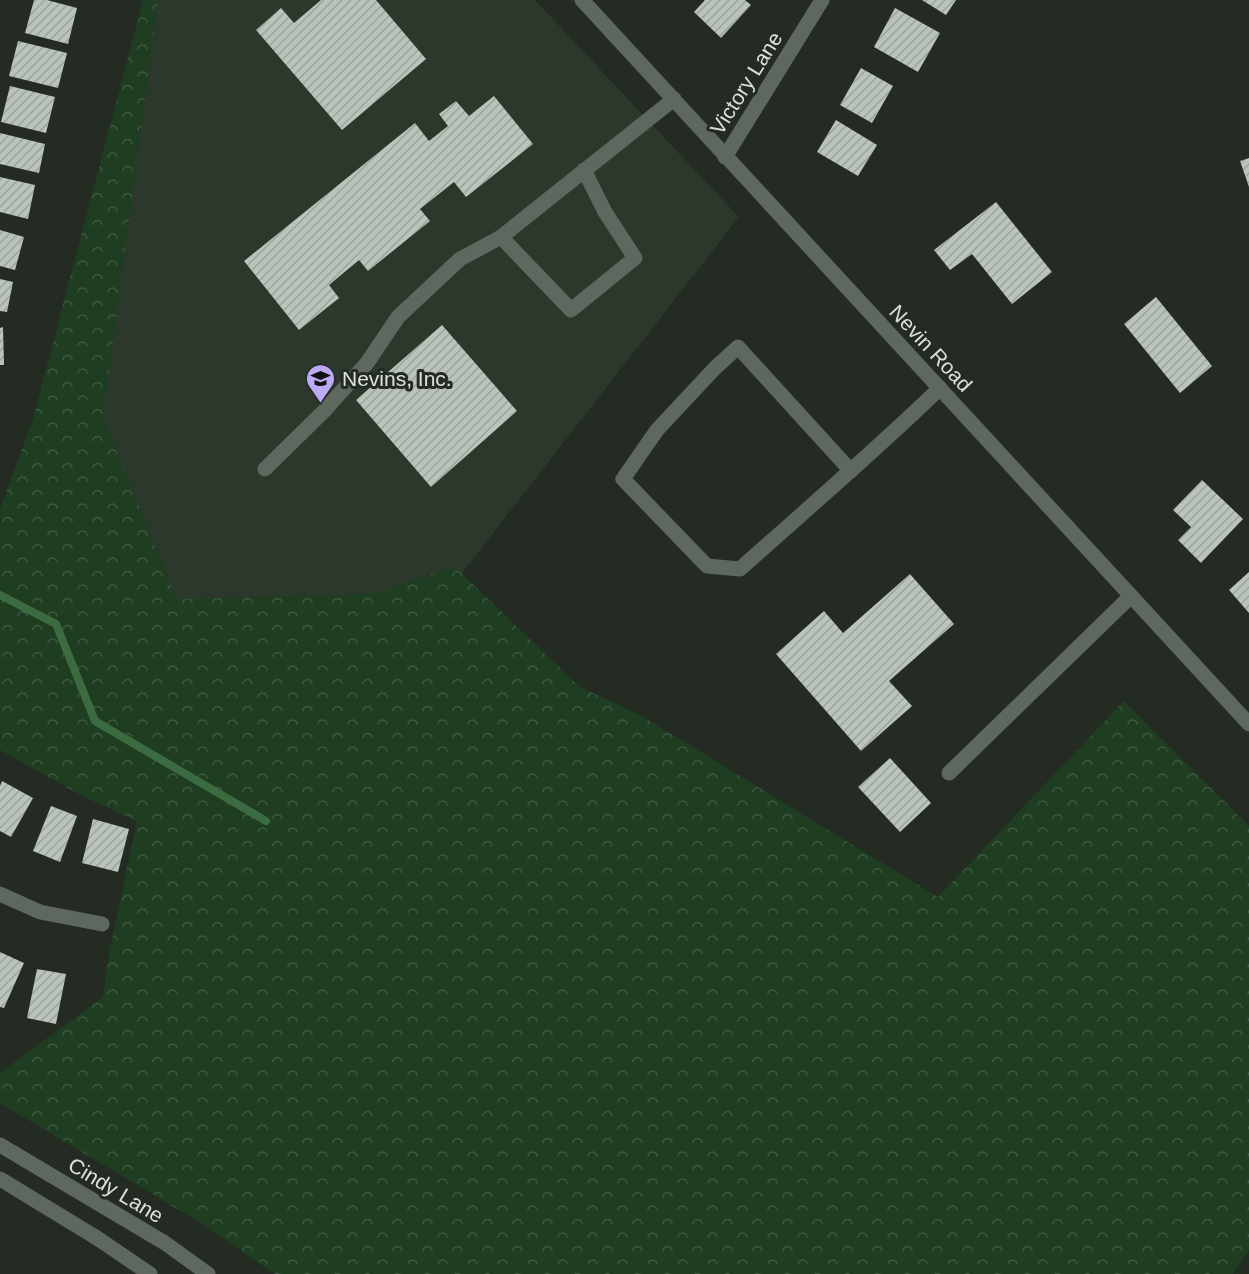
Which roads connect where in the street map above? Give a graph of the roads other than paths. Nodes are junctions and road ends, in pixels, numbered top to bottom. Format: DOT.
graph roads {
  1 [pos="582,0"];
  2 [pos="822,0"];
  3 [pos="674,99"];
  4 [pos="725,157"];
  5 [pos="584,170"];
  6 [pos="501,237"];
  7 [pos="940,388"];
  8 [pos="265,469"];
  9 [pos="851,471"];
  10 [pos="1131,596"];
  11 [pos="1249,724"];
  12 [pos="949,773"];
  13 [pos="0,894"];
  14 [pos="102,924"];
  15 [pos="0,1145"];
  16 [pos="0,1179"];
  17 [pos="150,1274"];
  18 [pos="208,1274"];
  1 -- 3 [label="street, Nevin Road"];
  2 -- 4 [label="street, Victory Lane"];
  3 -- 4 [label="street, Nevin Road"];
  3 -- 5 [label="street"];
  4 -- 7 [label="street, Nevin Road"];
  5 -- 6 [label="street"];
  5 -- 6 [label="street"];
  6 -- 8 [label="street"];
  7 -- 9 [label="street"];
  7 -- 10 [label="street, Nevin Road"];
  9 -- 9 [label="street"];
  10 -- 11 [label="street, Nevin Road"];
  10 -- 12 [label="street"];
  13 -- 14 [label="street"];
  15 -- 18 [label="street, Cindy Lane"];
  16 -- 17 [label="street"];
}
